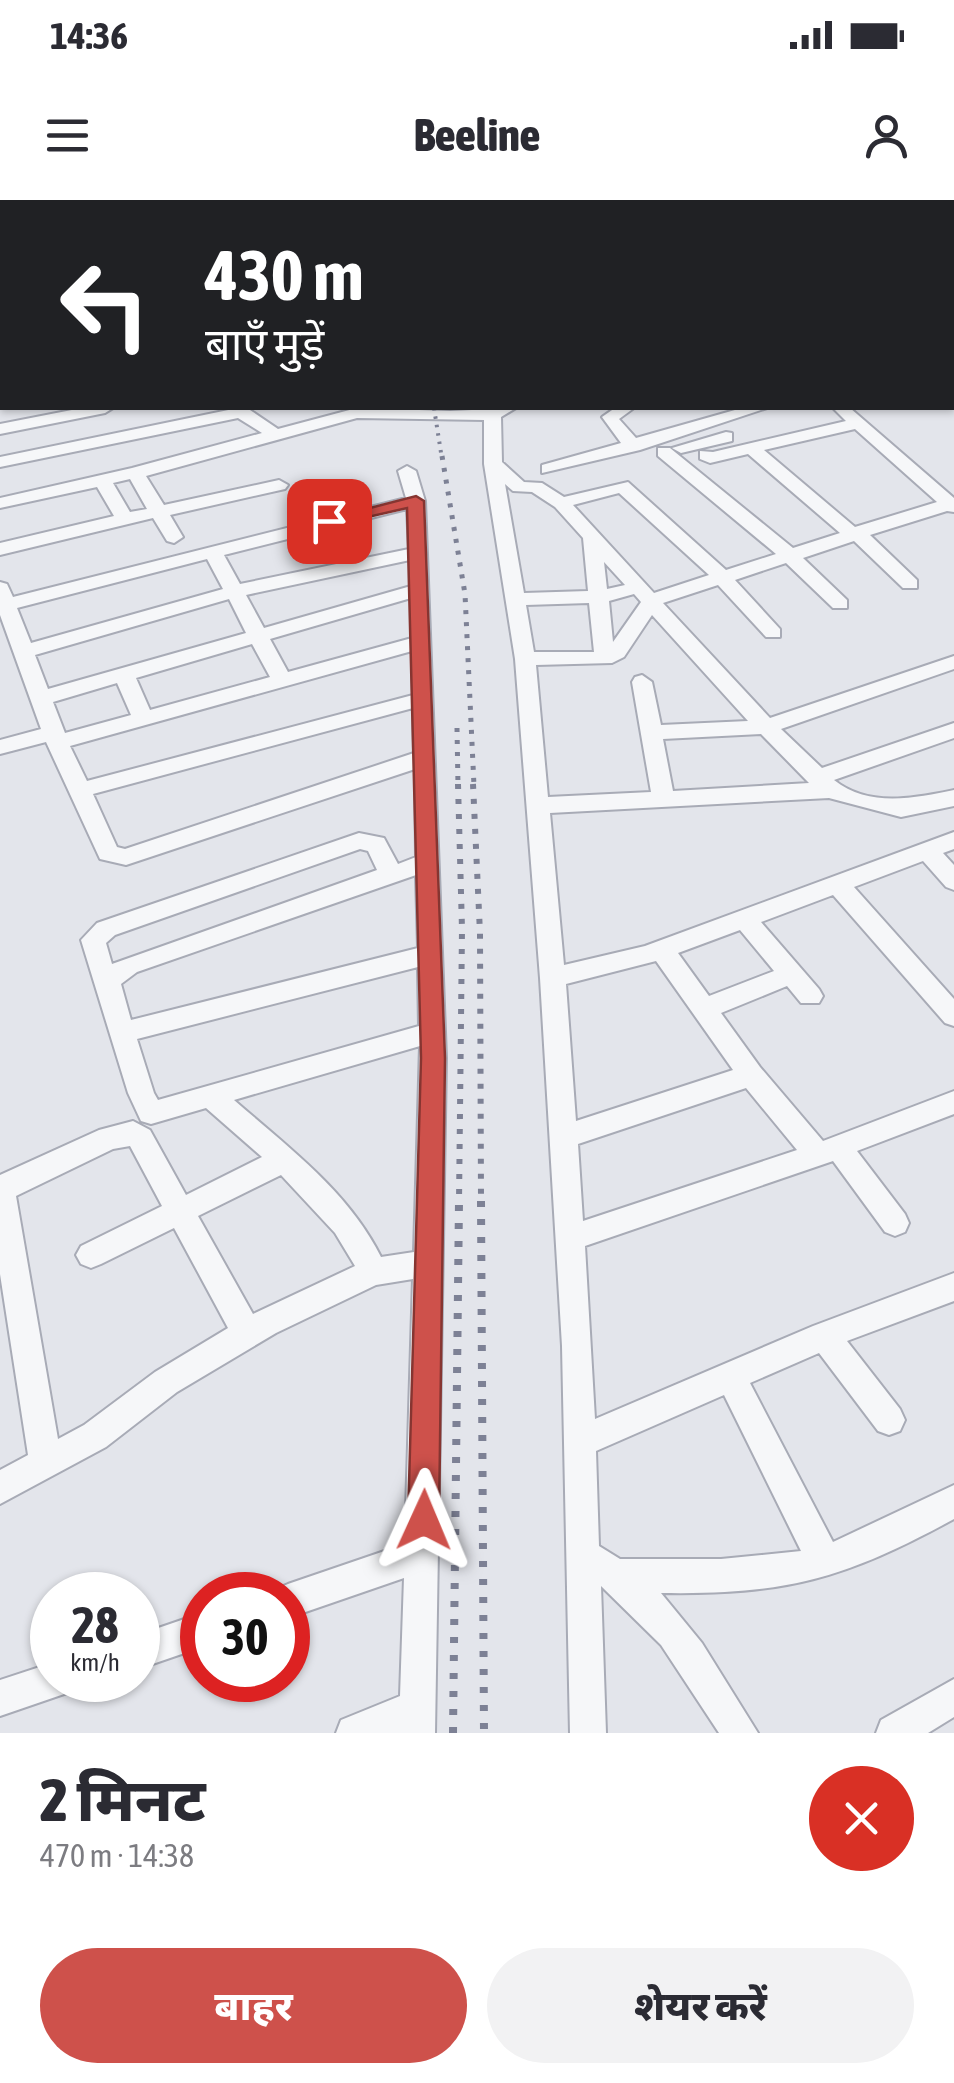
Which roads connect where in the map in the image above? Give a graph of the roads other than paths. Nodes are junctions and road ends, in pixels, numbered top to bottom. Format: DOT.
graph roads {
  1 [pos="95,410"];
  2 [pos="498,410"];
  3 [pos="621,410"];
  4 [pos="752,410"];
  5 [pos="843,410"];
  6 [pos="858,423"];
  7 [pos="1,428"];
  8 [pos="276,435"];
  9 [pos="726,437"];
  10 [pos="695,445"];
  11 [pos="634,446"];
  12 [pos="751,448"];
  13 [pos="664,452"];
  14 [pos="6,460"];
  15 [pos="493,464"];
  16 [pos="407,471"];
  17 [pos="135,473"];
  18 [pos="542,478"];
  19 [pos="102,480"];
  20 [pos="278,485"];
  21 [pos="31,496"];
  22 [pos="416,501"];
  23 [pos="0,503"];
  24 [pos="560,503"];
  25 [pos="952,506"];
  26 [pos="159,512"];
  27 [pos="126,520"];
  28 [pos="853,532"];
  29 [pos="174,537"];
  30 [pos="592,538"];
  31 [pos="0,548"];
  32 [pos="214,552"];
  33 [pos="417,553"];
  34 [pos="788,554"];
  35 [pos="720,575"];
  36 [pos="910,584"];
  37 [pos="420,589"];
  38 [pos="236,591"];
  39 [pos="646,594"];
  40 [pos="4,596"];
  41 [pos="599,597"];
  42 [pos="518,599"];
  43 [pos="840,604"];
  44 [pos="773,634"];
  45 [pos="260,636"];
  46 [pos="422,642"];
  47 [pos="23,652"];
  48 [pos="604,658"];
  49 [pos="524,659"];
  50 [pos="954,662"];
  51 [pos="123,673"];
  52 [pos="281,678"];
  53 [pos="642,682"];
  54 [pos="42,698"];
  55 [pos="423,699"];
  56 [pos="143,718"];
  57 [pos="766,726"];
  58 [pos="954,730"];
  59 [pos="650,733"];
  60 [pos="56,738"];
  61 [pos="0,748"];
  62 [pos="423,758"];
  63 [pos="824,784"];
  64 [pos="80,790"];
  65 [pos="663,797"];
  66 [pos="954,798"];
  67 [pos="536,806"];
  68 [pos="954,840"];
  69 [pos="927,850"];
  70 [pos="428,862"];
  71 [pos="391,874"];
  72 [pos="954,881"];
  73 [pos="838,885"];
  74 [pos="745,919"];
  75 [pos="662,950"];
  76 [pos="432,954"];
  77 [pos="792,974"];
  78 [pos="552,978"];
  79 [pos="109,980"];
  80 [pos="810,996"];
  81 [pos="704,1009"];
  82 [pos="954,1016"];
  83 [pos="124,1032"];
  84 [pos="433,1032"];
  85 [pos="751,1075"];
  86 [pos="211,1096"];
  87 [pos="954,1102"];
  88 [pos="561,1138"];
  89 [pos="828,1151"];
  90 [pos="282,1161"];
  91 [pos="181,1212"];
  92 [pos="894,1223"];
  93 [pos="571,1238"];
  94 [pos="91,1255"];
  95 [pos="429,1263"];
  96 [pos="373,1272"];
  97 [pos="954,1287"];
  98 [pos="247,1333"];
  99 [pos="824,1336"];
  100 [pos="730,1375"];
  101 [pos="889,1420"];
  102 [pos="577,1443"];
  103 [pos="46,1464"];
  104 [pos="0,1488"];
  105 [pos="954,1501"];
  106 [pos="423,1555"];
  107 [pos="583,1555"];
  108 [pos="825,1562"];
  109 [pos="620,1576"];
  110 [pos="310,1594"];
  111 [pos="30,1688"];
  112 [pos="0,1698"];
  113 [pos="954,1698"];
  114 [pos="417,1720"];
  115 [pos="354,1733"];
  116 [pos="588,1733"];
  117 [pos="740,1733"];
  118 [pos="894,1733"];
  1 -- 7 [label="street"];
  2 -- 8 [label="street"];
  2 -- 15 [label="street"];
  3 -- 11 [label="street"];
  4 -- 11 [label="street"];
  5 -- 6 [label="street"];
  6 -- 12 [label="street"];
  6 -- 25 [label="street"];
  7 -- 14 [label="street"];
  8 -- 14 [label="street"];
  8 -- 17 [label="street"];
  9 -- 10 [label="street"];
  10 -- 12 [label="street"];
  10 -- 13 [label="street"];
  11 -- 18 [label="street"];
  12 -- 28 [label="street"];
  13 -- 18 [label="street"];
  13 -- 34 [label="street"];
  14 -- 21 [label="street"];
  15 -- 18 [label="street"];
  15 -- 42 [label="street"];
  16 -- 22 [label="street"];
  17 -- 19 [label="street"];
  17 -- 26 [label="street"];
  18 -- 24 [label="street"];
  19 -- 21 [label="street"];
  19 -- 27 [label="street"];
  20 -- 26 [label="street"];
  21 -- 23 [label="street"];
  22 -- 32 [label="street"];
  22 -- 33 [label="street"];
  24 -- 30 [label="street"];
  24 -- 35 [label="street"];
  25 -- 28 [label="street"];
  26 -- 27 [label="street"];
  26 -- 29 [label="street"];
  27 -- 31 [label="street"];
  28 -- 34 [label="street"];
  28 -- 36 [label="street"];
  30 -- 39 [label="street"];
  30 -- 41 [label="street"];
  32 -- 38 [label="street"];
  32 -- 40 [label="street"];
  33 -- 37 [label="street"];
  33 -- 38 [label="street"];
  34 -- 35 [label="street"];
  34 -- 43 [label="street"];
  35 -- 39 [label="street"];
  35 -- 44 [label="street"];
  37 -- 45 [label="street"];
  37 -- 46 [label="street"];
  38 -- 45 [label="street"];
  38 -- 47 [label="street"];
  39 -- 41 [label="street"];
  39 -- 48 [label="street"];
  39 -- 57 [label="street"];
  40 -- 47 [label="street"];
  41 -- 42 [label="street"];
  41 -- 48 [label="street"];
  42 -- 49 [label="street"];
  45 -- 51 [label="street"];
  45 -- 52 [label="street"];
  46 -- 52 [label="street"];
  46 -- 55 [label="street"];
  47 -- 54 [label="street"];
  48 -- 49 [label="street"];
  49 -- 67 [label="street"];
  50 -- 57 [label="street"];
  51 -- 54 [label="street"];
  51 -- 56 [label="street"];
  52 -- 56 [label="street"];
  53 -- 59 [label="street"];
  54 -- 60 [label="street"];
  55 -- 62 [label="street"];
  55 -- 64 [label="street"];
  56 -- 60 [label="street"];
  57 -- 59 [label="street"];
  57 -- 63 [label="street"];
  58 -- 63 [label="street"];
  59 -- 65 [label="street"];
  60 -- 61 [label="street"];
  60 -- 64 [label="street"];
  62 -- 64 [label="street"];
  62 -- 70 [label="street"];
  63 -- 65 [label="street"];
  63 -- 66 [label="street"];
  65 -- 67 [label="street"];
  67 -- 78 [label="street"];
  68 -- 69 [label="street"];
  69 -- 72 [label="street"];
  69 -- 73 [label="street"];
  70 -- 71 [label="street"];
  70 -- 76 [label="street"];
  71 -- 79 [label="street"];
  71 -- 79 [label="street"];
  73 -- 74 [label="street"];
  73 -- 82 [label="street"];
  74 -- 75 [label="street"];
  74 -- 77 [label="street"];
  75 -- 78 [label="street"];
  75 -- 81 [label="street"];
  76 -- 83 [label="street"];
  76 -- 84 [label="street"];
  77 -- 80 [label="street"];
  77 -- 81 [label="street"];
  78 -- 88 [label="street"];
  79 -- 83 [label="street"];
  81 -- 85 [label="street"];
  83 -- 86 [label="street"];
  84 -- 86 [label="street"];
  84 -- 95 [label="street"];
  85 -- 88 [label="street"];
  85 -- 89 [label="street"];
  86 -- 90 [label="street"];
  87 -- 89 [label="street"];
  88 -- 93 [label="street"];
  89 -- 92 [label="street"];
  89 -- 93 [label="street"];
  90 -- 91 [label="street"];
  90 -- 96 [label="street"];
  91 -- 94 [label="street"];
  91 -- 98 [label="street"];
  91 -- 103 [label="street"];
  93 -- 102 [label="street"];
  95 -- 96 [label="street"];
  95 -- 106 [label="street"];
  96 -- 98 [label="street"];
  97 -- 99 [label="street"];
  98 -- 103 [label="street"];
  99 -- 100 [label="street"];
  99 -- 101 [label="street"];
  100 -- 102 [label="street"];
  100 -- 108 [label="street"];
  102 -- 107 [label="street"];
  103 -- 104 [label="street"];
  105 -- 108 [label="street"];
  106 -- 110 [label="street"];
  106 -- 114 [label="street"];
  107 -- 109 [label="street"];
  107 -- 116 [label="street"];
  108 -- 109 [label="street"];
  109 -- 117 [label="street"];
  111 -- 112 [label="street"];
  113 -- 118 [label="street"];
  114 -- 115 [label="street"];
}
